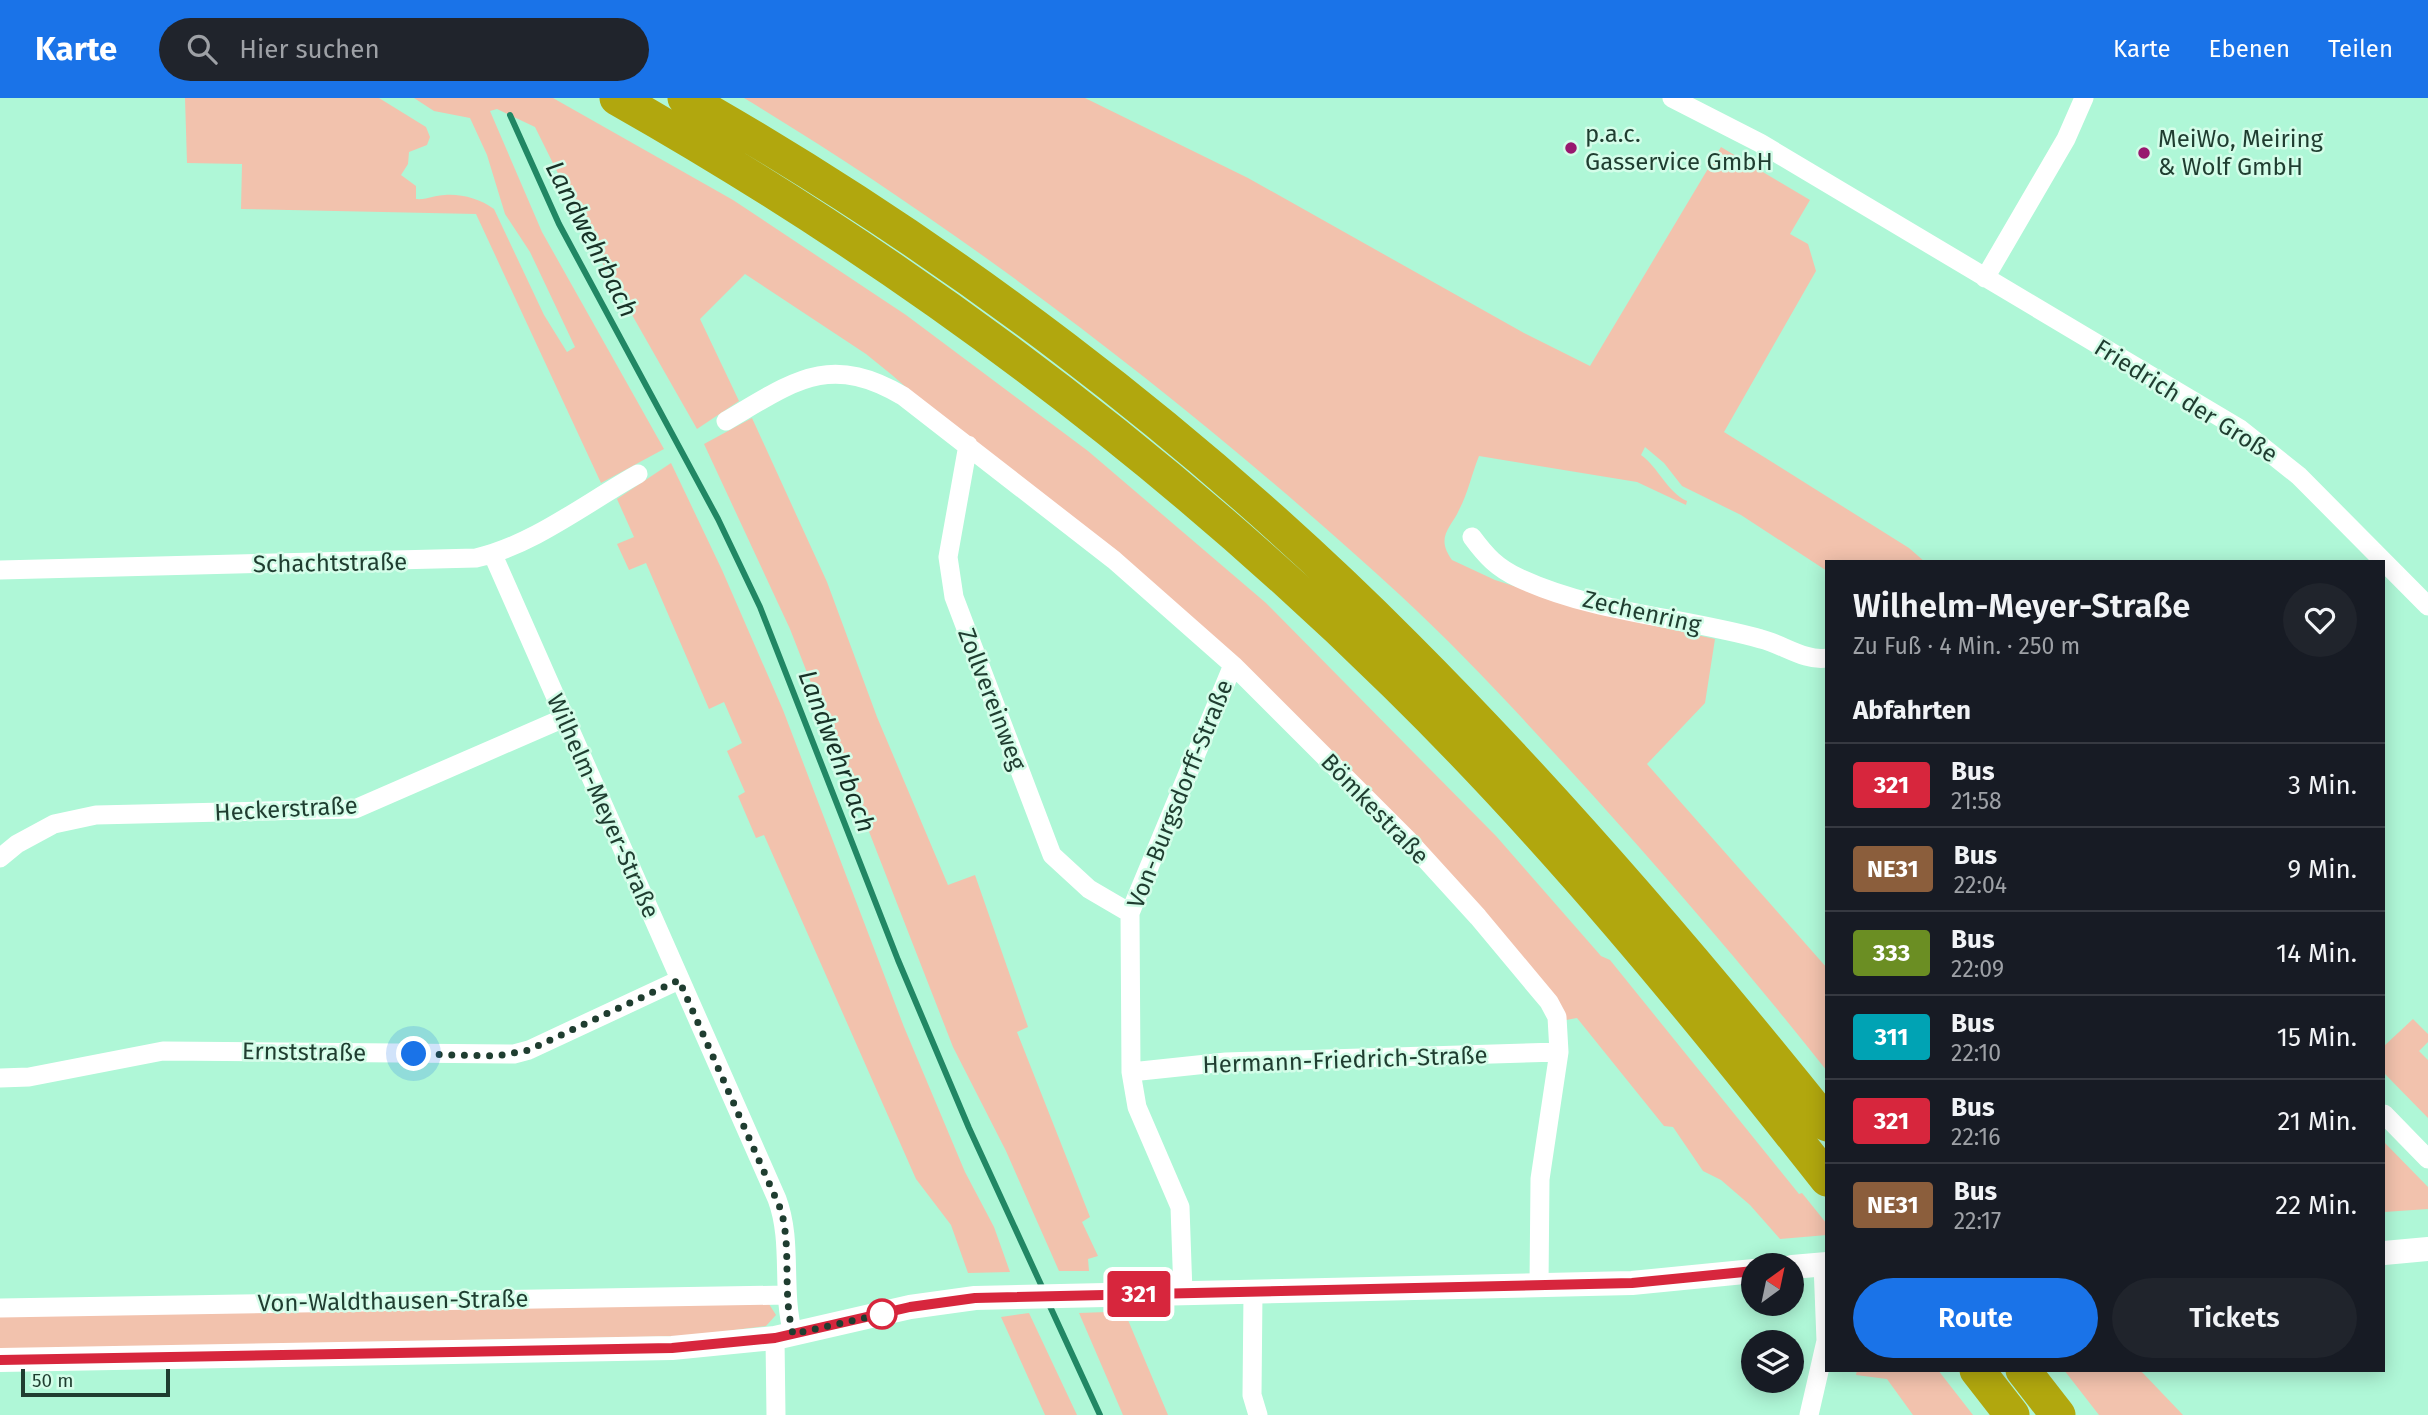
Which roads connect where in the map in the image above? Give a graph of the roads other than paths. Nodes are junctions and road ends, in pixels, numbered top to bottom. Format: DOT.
graph roads {
  1 [pos="617,98"];
  2 [pos="685,98"];
  3 [pos="1672,98"];
  4 [pos="2084,98"];
  5 [pos="1985,278"];
  6 [pos="726,421"];
  7 [pos="968,445"];
  8 [pos="638,474"];
  9 [pos="1472,537"];
  10 [pos="493,555"];
  11 [pos="2383,560"];
  12 [pos="2385,562"];
  13 [pos="0,570"];
  14 [pos="2428,606"];
  15 [pos="1825,658"];
  16 [pos="1233,665"];
  17 [pos="564,718"];
  18 [pos="0,858"];
  19 [pos="1130,913"];
  20 [pos="679,980"];
  21 [pos="1559,1052"];
  22 [pos="1131,1072"];
  23 [pos="0,1078"];
  24 [pos="2385,1115"];
  25 [pos="1825,1122"];
  26 [pos="2428,1159"];
  27 [pos="1825,1177"];
  28 [pos="2428,1249"];
  29 [pos="2385,1253"];
  30 [pos="1825,1264"];
  31 [pos="1804,1266"];
  32 [pos="1741,1272"];
  33 [pos="1539,1285"];
  34 [pos="1253,1292"];
  35 [pos="1183,1293"];
  36 [pos="786,1295"];
  37 [pos="0,1308"];
  38 [pos="784,1336"];
  39 [pos="1825,1345"];
  40 [pos="0,1360"];
  41 [pos="1979,1372"];
  42 [pos="2025,1372"];
  43 [pos="776,1415"];
  44 [pos="1258,1415"];
  45 [pos="1809,1415"];
  46 [pos="2012,1415"];
  47 [pos="2058,1415"];
  1 -- 27 [label="highway"];
  2 -- 25 [label="highway"];
  3 -- 5 [label="street, Friedrich der Große"];
  4 -- 5 [label="street"];
  5 -- 11 [label="street, Friedrich der Große"];
  6 -- 7 [label="street"];
  7 -- 16 [label="street, Bömkestraße"];
  7 -- 19 [label="street, Zollvereinweg"];
  8 -- 10 [label="street, Schachtstraße"];
  9 -- 15 [label="street, Zechenring"];
  10 -- 13 [label="street, Schachtstraße"];
  10 -- 17 [label="street, Wilhelm-Meyer-Straße"];
  12 -- 14 [label="street, Friedrich der Große"];
  16 -- 19 [label="street, Von-Burgsdorff-Straße"];
  16 -- 21 [label="street, Bömkestraße"];
  17 -- 18 [label="street, Heckerstraße"];
  17 -- 20 [label="street, Wilhelm-Meyer-Straße"];
  19 -- 22 [label="street, Von-Burgsdorff-Straße"];
  20 -- 23 [label="street, Ernststraße"];
  20 -- 36 [label="street, Wilhelm-Meyer-Straße"];
  21 -- 22 [label="street, Hermann-Friedrich-Straße"];
  21 -- 33 [label="street, Bömkestraße"];
  22 -- 35 [label="street, Von-Burgsdorff-Straße"];
  24 -- 26 [label="street"];
  28 -- 29 [label="street"];
  30 -- 31 [label="street"];
  32 -- 33 [label="street"];
  33 -- 34 [label="street"];
  34 -- 35 [label="street"];
  34 -- 44 [label="street"];
  35 -- 38 [label="street"];
  36 -- 37 [label="street, Von-Waldthausen-Straße"];
  36 -- 38 [label="street, Wilhelm-Meyer-Straße"];
  38 -- 40 [label="street"];
  38 -- 43 [label="street, Wilhelm-Meyer-Straße"];
  39 -- 45 [label="street"];
  41 -- 46 [label="highway"];
  42 -- 47 [label="highway"];
}
